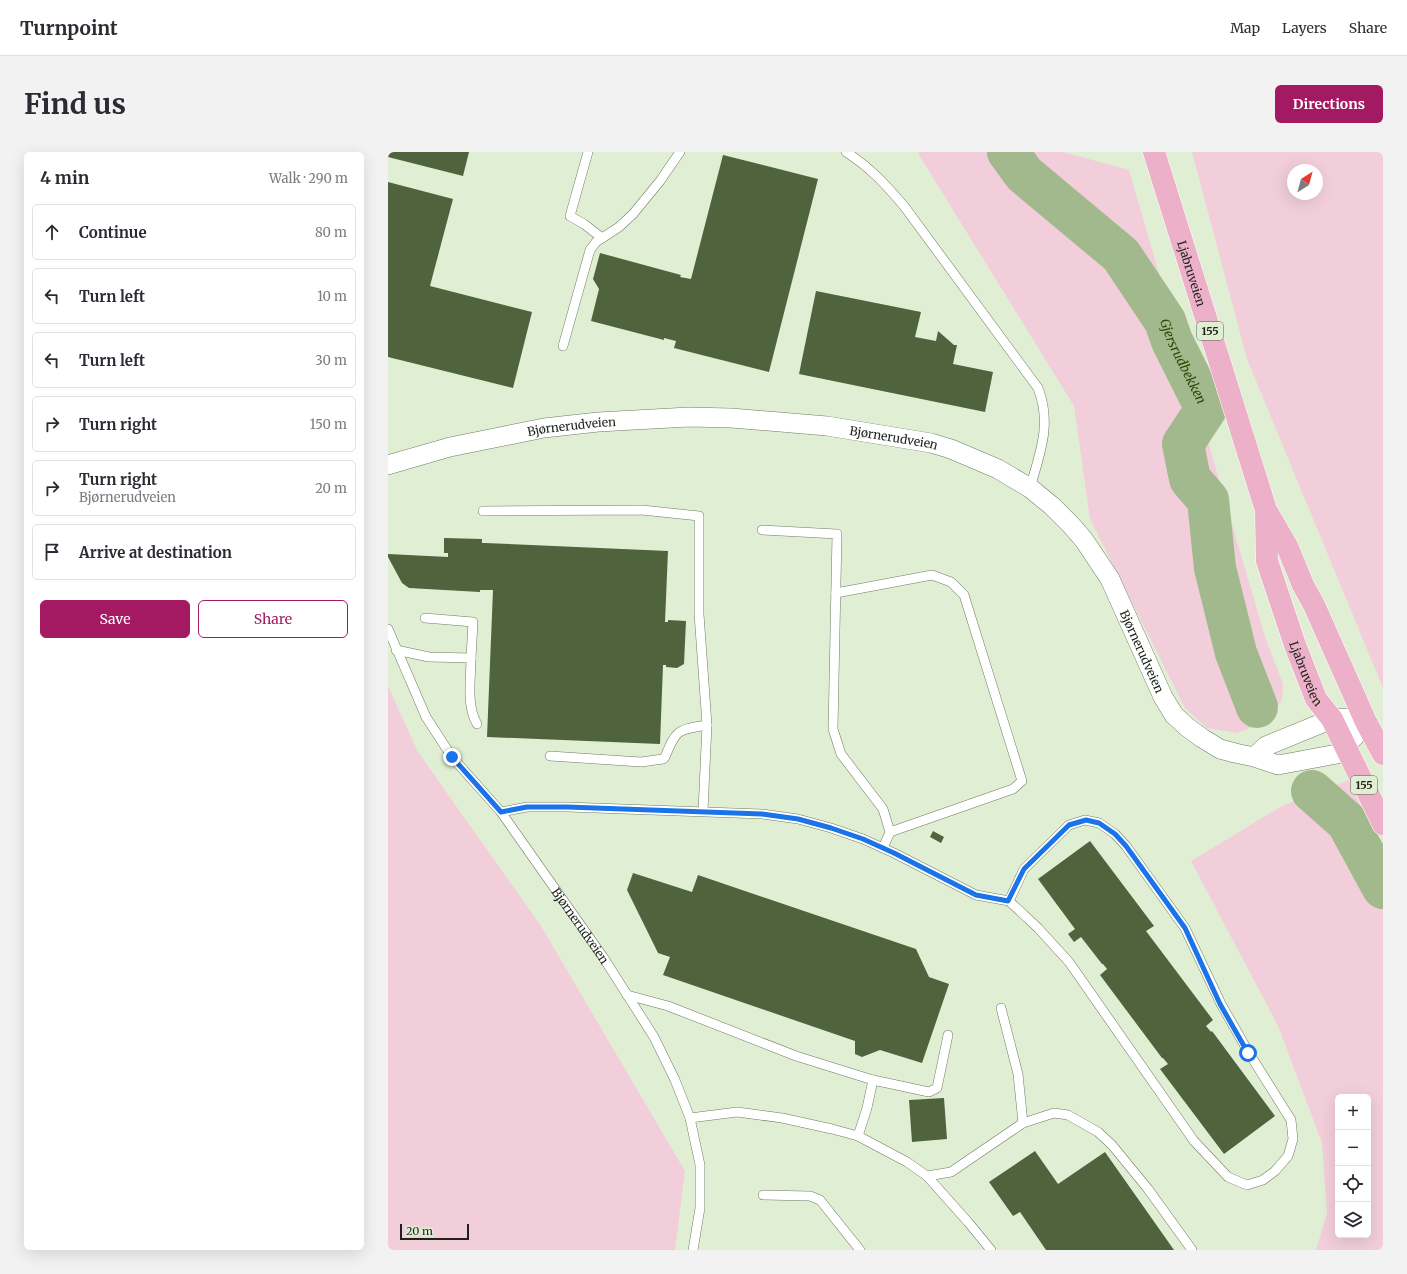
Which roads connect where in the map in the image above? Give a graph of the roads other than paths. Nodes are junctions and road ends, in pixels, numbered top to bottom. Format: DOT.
graph roads {
  1 [pos="588,152"];
  2 [pos="680,152"];
  3 [pos="846,152"];
  4 [pos="1154,152"];
  5 [pos="602,238"];
  6 [pos="563,346"];
  7 [pos="388,465"];
  8 [pos="1030,488"];
  9 [pos="483,510"];
  10 [pos="1266,510"];
  11 [pos="762,530"];
  12 [pos="836,593"];
  13 [pos="425,618"];
  14 [pos="388,629"];
  15 [pos="396,650"];
  16 [pos="472,658"];
  17 [pos="1332,719"];
  18 [pos="1366,722"];
  19 [pos="477,724"];
  20 [pos="708,725"];
  21 [pos="1344,746"];
  22 [pos="1383,754"];
  23 [pos="550,756"];
  24 [pos="1254,757"];
  25 [pos="703,811"];
  26 [pos="501,812"];
  27 [pos="1383,824"];
  28 [pos="890,832"];
  29 [pos="883,848"];
  30 [pos="1008,901"];
  31 [pos="627,995"];
  32 [pos="1001,1008"];
  33 [pos="948,1035"];
  34 [pos="873,1080"];
  35 [pos="690,1118"];
  36 [pos="1023,1123"];
  37 [pos="858,1136"];
  38 [pos="928,1176"];
  39 [pos="763,1195"];
  40 [pos="693,1250"];
  41 [pos="860,1250"];
  42 [pos="990,1250"];
  43 [pos="1192,1250"];
  1 -- 5 [label="lane"];
  2 -- 5 [label="lane"];
  3 -- 8 [label="lane"];
  4 -- 10 [label="main road, Ljabruveien / 155"];
  5 -- 6 [label="lane"];
  7 -- 8 [label="street, Bjørnerudveien"];
  8 -- 24 [label="street, Bjørnerudveien"];
  9 -- 20 [label="lane"];
  10 -- 17 [label="main road, Ljabruveien / 155"];
  10 -- 18 [label="main road, Ljabruveien / 155"];
  11 -- 12 [label="lane"];
  12 -- 28 [label="lane"];
  12 -- 28 [label="lane"];
  13 -- 16 [label="lane"];
  14 -- 15 [label="lane, Bjørnerudveien"];
  15 -- 16 [label="lane"];
  15 -- 26 [label="lane, Bjørnerudveien"];
  16 -- 19 [label="lane"];
  17 -- 18 [label="street"];
  17 -- 21 [label="main road, Ljabruveien / 155"];
  17 -- 24 [label="street"];
  18 -- 21 [label="street, Bjørnerudveien"];
  18 -- 22 [label="main road, Ljabruveien / 155"];
  20 -- 23 [label="lane"];
  20 -- 25 [label="lane"];
  21 -- 24 [label="street, Bjørnerudveien"];
  21 -- 27 [label="main road, Ljabruveien / 155"];
  25 -- 26 [label="lane"];
  25 -- 29 [label="lane"];
  26 -- 31 [label="lane, Bjørnerudveien"];
  28 -- 29 [label="lane"];
  29 -- 30 [label="lane"];
  30 -- 30 [label="lane"];
  31 -- 34 [label="lane"];
  31 -- 35 [label="lane, Bjørnerudveien"];
  32 -- 36 [label="lane"];
  33 -- 34 [label="lane"];
  34 -- 37 [label="lane"];
  35 -- 37 [label="lane"];
  35 -- 40 [label="lane, Bjørnerudveien"];
  36 -- 38 [label="lane"];
  36 -- 43 [label="lane"];
  37 -- 38 [label="lane"];
  38 -- 42 [label="lane"];
  39 -- 41 [label="lane"];
}
